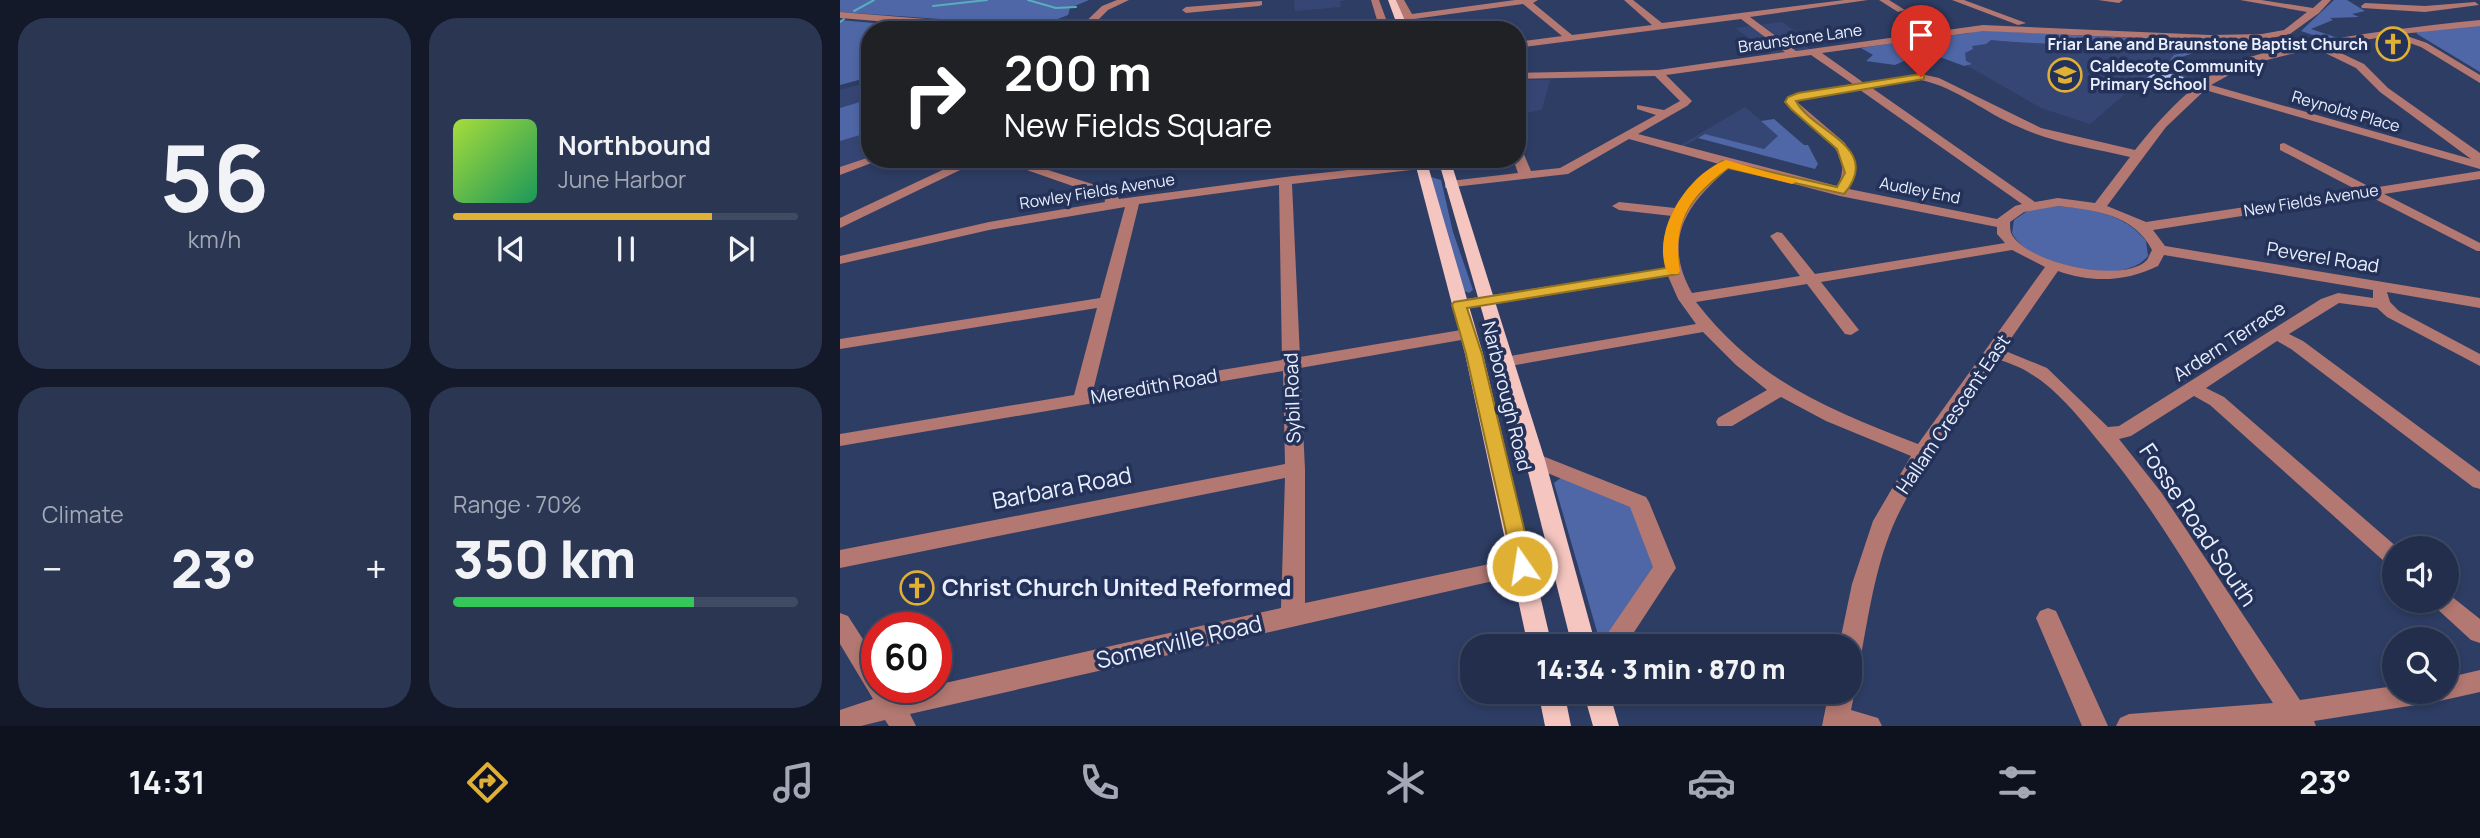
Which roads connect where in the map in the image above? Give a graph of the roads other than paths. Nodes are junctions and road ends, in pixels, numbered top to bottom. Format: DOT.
graph roads {
  1 [pos="1125,0"];
  2 [pos="1374,0"];
  3 [pos="1384,0"];
  4 [pos="1392,0"];
  5 [pos="1400,0"];
  6 [pos="1628,0"];
  7 [pos="1753,0"];
  8 [pos="1864,0"];
  9 [pos="1883,0"];
  10 [pos="1956,0"];
  11 [pos="2102,0"];
  12 [pos="2119,0"];
  13 [pos="2244,0"];
  14 [pos="2327,0"];
  15 [pos="2355,0"];
  16 [pos="1529,1"];
  17 [pos="1260,5"];
  18 [pos="2475,5"];
  19 [pos="2365,6"];
  20 [pos="1185,10"];
  21 [pos="1901,10"];
  22 [pos="2316,11"];
  23 [pos="1771,12"];
  24 [pos="840,15"];
  25 [pos="1744,16"];
  26 [pos="1409,17"];
  27 [pos="914,21"];
  28 [pos="1091,21"];
  29 [pos="1382,21"];
  30 [pos="1391,21"];
  31 [pos="1401,21"];
  32 [pos="1410,21"];
  33 [pos="2480,23"];
  34 [pos="2386,24"];
  35 [pos="1658,26"];
  36 [pos="2030,28"];
  37 [pos="2287,32"];
  38 [pos="1569,37"];
  39 [pos="1526,44"];
  40 [pos="2320,44"];
  41 [pos="1814,52"];
  42 [pos="1795,55"];
  43 [pos="1658,73"];
  44 [pos="1526,76"];
  45 [pos="2480,80"];
  46 [pos="1862,86"];
  47 [pos="2202,86"];
  48 [pos="1641,107"];
  49 [pos="1666,114"];
  50 [pos="1629,135"];
  51 [pos="2284,147"];
  52 [pos="2138,155"];
  53 [pos="2480,159"];
  54 [pos="861,164"];
  55 [pos="1726,164"];
  56 [pos="957,168"];
  57 [pos="1029,168"];
  58 [pos="1380,168"];
  59 [pos="1423,168"];
  60 [pos="1446,168"];
  61 [pos="1523,168"];
  62 [pos="840,172"];
  63 [pos="2477,172"];
  64 [pos="1526,176"];
  65 [pos="1285,182"];
  66 [pos="1450,185"];
  67 [pos="2370,191"];
  68 [pos="1840,192"];
  69 [pos="1133,202"];
  70 [pos="2031,204"];
  71 [pos="1112,205"];
  72 [pos="1619,206"];
  73 [pos="2099,207"];
  74 [pos="1679,213"];
  75 [pos="840,224"];
  76 [pos="2001,224"];
  77 [pos="2143,227"];
  78 [pos="1777,236"];
  79 [pos="2013,246"];
  80 [pos="2477,247"];
  81 [pos="2159,250"];
  82 [pos="840,260"];
  83 [pos="2053,267"];
  84 [pos="1673,271"];
  85 [pos="1811,280"];
  86 [pos="2378,286"];
  87 [pos="1686,299"];
  88 [pos="1485,300"];
  89 [pos="1105,302"];
  90 [pos="2480,303"];
  91 [pos="2382,304"];
  92 [pos="1459,305"];
  93 [pos="1705,327"];
  94 [pos="1851,330"];
  95 [pos="1467,334"];
  96 [pos="2277,335"];
  97 [pos="840,344"];
  98 [pos="1993,353"];
  99 [pos="2480,361"];
  100 [pos="1291,362"];
  101 [pos="1504,362"];
  102 [pos="2195,389"];
  103 [pos="1780,390"];
  104 [pos="1082,399"];
  105 [pos="1726,422"];
  106 [pos="2103,434"];
  107 [pos="840,440"];
  108 [pos="1922,453"];
  109 [pos="1535,460"];
  110 [pos="1295,469"];
  111 [pos="2480,482"];
  112 [pos="2382,546"];
  113 [pos="1560,558"];
  114 [pos="840,559"];
  115 [pos="1522,566"];
  116 [pos="2458,613"];
  117 [pos="1293,615"];
  118 [pos="2048,618"];
  119 [pos="840,623"];
  120 [pos="2480,633"];
  121 [pos="1537,634"];
  122 [pos="1581,634"];
  123 [pos="1619,634"];
  124 [pos="1853,634"];
  125 [pos="861,657"];
  126 [pos="2480,681"];
  127 [pos="2459,686"];
  128 [pos="2382,702"];
  129 [pos="1554,704"];
  130 [pos="1600,704"];
  131 [pos="1839,704"];
  132 [pos="892,707"];
  133 [pos="2298,720"];
  134 [pos="840,722"];
  135 [pos="1836,722"];
  136 [pos="1559,726"];
  137 [pos="1606,726"];
  138 [pos="1869,726"];
  139 [pos="2095,726"];
  140 [pos="2129,726"];
  1 -- 28 [label="street"];
  2 -- 29 [label="street"];
  3 -- 30 [label="main road"];
  4 -- 31 [label="main road"];
  5 -- 26 [label="street"];
  6 -- 35 [label="street"];
  7 -- 23 [label="street"];
  8 -- 23 [label="street"];
  9 -- 21 [label="street"];
  10 -- 36 [label="street"];
  11 -- 12 [label="street"];
  13 -- 22 [label="street"];
  14 -- 22 [label="street, Braunstone Lane"];
  15 -- 19 [label="street"];
  16 -- 26 [label="street"];
  16 -- 38 [label="street"];
  17 -- 20 [label="street"];
  18 -- 19 [label="street"];
  19 -- 34 [label="street"];
  22 -- 37 [label="street, Braunstone Lane"];
  23 -- 25 [label="street"];
  24 -- 27 [label="street"];
  25 -- 35 [label="street"];
  25 -- 42 [label="street"];
  26 -- 32 [label="street"];
  33 -- 34 [label="street"];
  34 -- 40 [label="street"];
  34 -- 45 [label="street"];
  35 -- 38 [label="street"];
  36 -- 37 [label="street, Braunstone Lane"];
  36 -- 41 [label="street, Braunstone Lane"];
  37 -- 40 [label="street"];
  38 -- 39 [label="street"];
  40 -- 47 [label="street"];
  40 -- 53 [label="street"];
  41 -- 42 [label="street, Braunstone Lane"];
  41 -- 46 [label="street"];
  42 -- 43 [label="street, Braunstone Lane"];
  43 -- 44 [label="street, Braunstone Lane"];
  43 -- 49 [label="street"];
  46 -- 52 [label="street"];
  46 -- 68 [label="street"];
  46 -- 70 [label="street"];
  47 -- 52 [label="street"];
  47 -- 63 [label="street, Reynolds Place"];
  48 -- 49 [label="street"];
  49 -- 50 [label="street"];
  50 -- 55 [label="street, Audley End"];
  50 -- 64 [label="street"];
  51 -- 67 [label="street"];
  52 -- 73 [label="street"];
  54 -- 62 [label="street"];
  55 -- 68 [label="street, Audley End"];
  55 -- 74 [label="street"];
  56 -- 75 [label="street"];
  57 -- 71 [label="street"];
  58 -- 65 [label="street, Rowley Fields Avenue"];
  59 -- 92 [label="main road, Narborough Road"];
  60 -- 66 [label="main road, Narborough Road"];
  61 -- 64 [label="street"];
  63 -- 67 [label="street, New Fields Avenue"];
  64 -- 66 [label="street"];
  65 -- 69 [label="street, Rowley Fields Avenue"];
  65 -- 100 [label="street, Sybil Road"];
  66 -- 88 [label="main road, Narborough Road"];
  67 -- 77 [label="street, New Fields Avenue"];
  67 -- 80 [label="street"];
  68 -- 76 [label="street, Audley End"];
  69 -- 71 [label="street, Rowley Fields Avenue"];
  69 -- 89 [label="street"];
  70 -- 73 [label="street"];
  70 -- 76 [label="street"];
  71 -- 82 [label="street, Rowley Fields Avenue"];
  72 -- 74 [label="street"];
  73 -- 77 [label="street"];
  74 -- 84 [label="street"];
  76 -- 79 [label="street"];
  77 -- 81 [label="street"];
  78 -- 85 [label="street"];
  79 -- 83 [label="street"];
  79 -- 85 [label="street"];
  81 -- 83 [label="street"];
  81 -- 86 [label="street, Peverel Road"];
  83 -- 98 [label="street, Hallam Crescent East"];
  84 -- 87 [label="street"];
  84 -- 88 [label="street"];
  85 -- 87 [label="street"];
  85 -- 94 [label="street"];
  86 -- 90 [label="street, Peverel Road"];
  86 -- 91 [label="street"];
  87 -- 93 [label="street"];
  88 -- 92 [label="street"];
  88 -- 101 [label="main road, Narborough Road"];
  89 -- 97 [label="street"];
  89 -- 104 [label="street"];
  91 -- 96 [label="street, Ardern Terrace"];
  91 -- 99 [label="street"];
  92 -- 95 [label="main road, Narborough Road"];
  93 -- 101 [label="street"];
  93 -- 103 [label="street"];
  95 -- 100 [label="street, Meredith Road"];
  95 -- 115 [label="main road, Narborough Road"];
  96 -- 102 [label="street, Ardern Terrace"];
  96 -- 111 [label="street"];
  98 -- 106 [label="street, Fosse Road South"];
  98 -- 108 [label="street, Hallam Crescent East"];
  100 -- 104 [label="street, Meredith Road"];
  100 -- 110 [label="street, Sybil Road"];
  101 -- 109 [label="main road, Narborough Road"];
  102 -- 106 [label="street, Ardern Terrace"];
  102 -- 112 [label="street"];
  103 -- 105 [label="street"];
  103 -- 108 [label="street"];
  104 -- 107 [label="street, Meredith Road"];
  106 -- 133 [label="street, Fosse Road South"];
  108 -- 124 [label="street, Hallam Crescent East"];
  109 -- 113 [label="main road, Narborough Road"];
  109 -- 123 [label="street, Narborough Road"];
  110 -- 114 [label="street, Barbara Road"];
  110 -- 117 [label="street, Sybil Road"];
  113 -- 115 [label="street, Somerville Road"];
  113 -- 122 [label="main road, Narborough Road"];
  115 -- 117 [label="street, Somerville Road"];
  115 -- 121 [label="main road, Narborough Road"];
  116 -- 120 [label="street"];
  117 -- 132 [label="street, Somerville Road"];
  118 -- 139 [label="street"];
  119 -- 125 [label="street"];
  126 -- 127 [label="street"];
  128 -- 133 [label="street"];
  129 -- 136 [label="main road"];
  130 -- 137 [label="main road"];
  131 -- 135 [label="street"];
  132 -- 134 [label="street, Somerville Road"];
  133 -- 140 [label="street"];
  135 -- 138 [label="street"];
}
